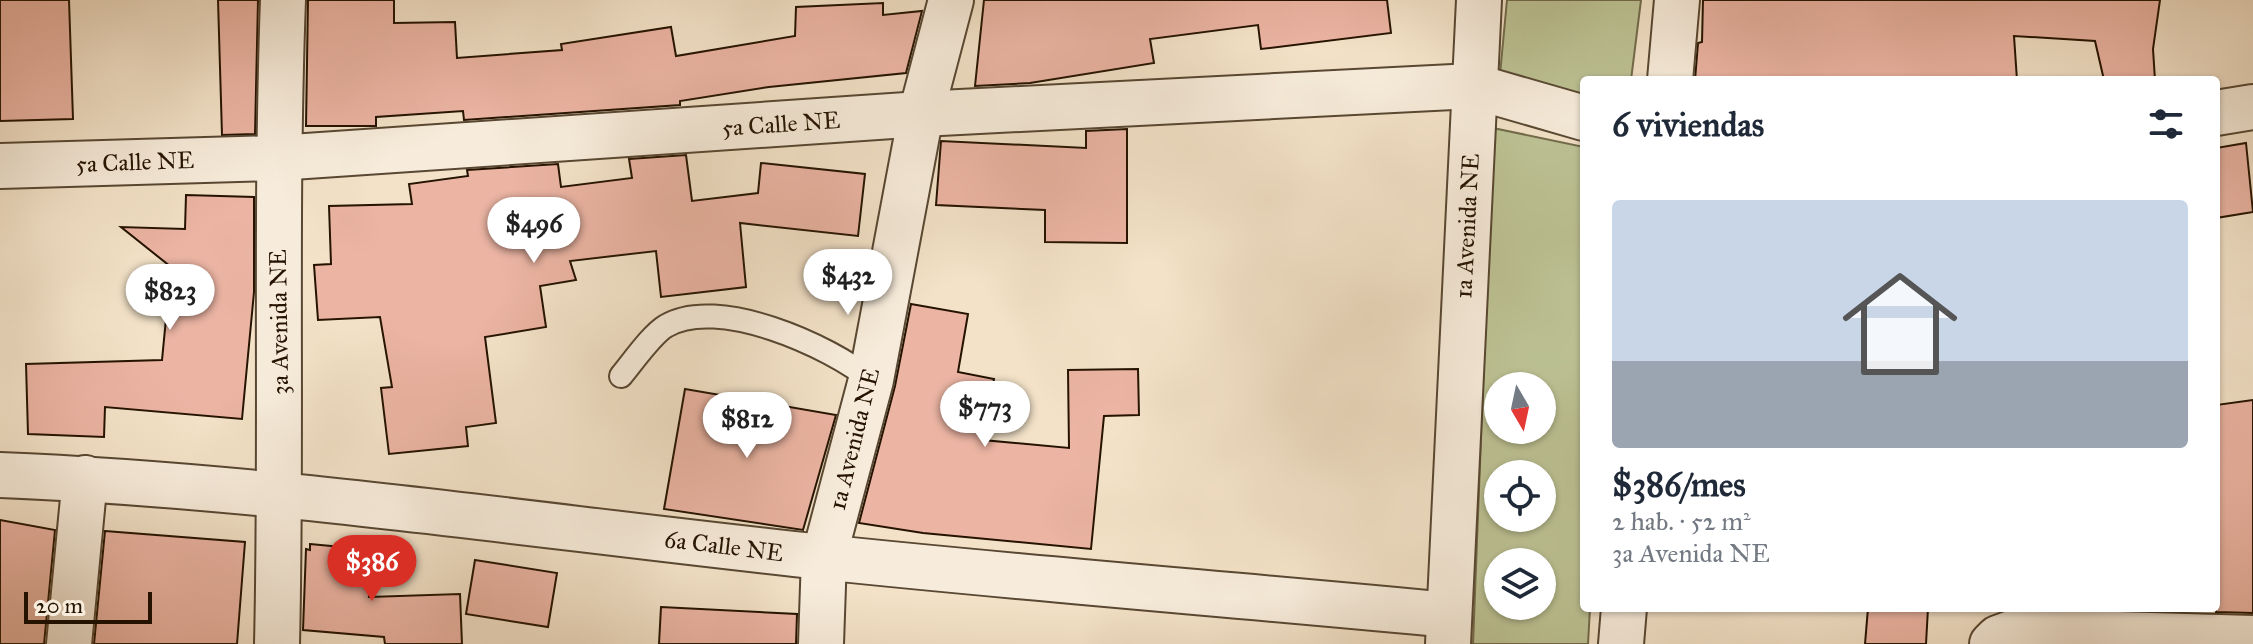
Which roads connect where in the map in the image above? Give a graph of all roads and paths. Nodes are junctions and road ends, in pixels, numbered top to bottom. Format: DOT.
graph roads {
  1 [pos="283,0"];
  2 [pos="951,0"];
  3 [pos="1479,0"];
  4 [pos="1677,0"];
  5 [pos="1670,76"];
  6 [pos="1473,86"];
  7 [pos="2253,107"];
  8 [pos="2220,112"];
  9 [pos="921,114"];
  10 [pos="1572,114"];
  11 [pos="277,158"];
  12 [pos="0,166"];
  13 [pos="621,376"];
  14 [pos="871,380"];
  15 [pos="0,475"];
  16 [pos="85,478"];
  17 [pos="281,495"];
  18 [pos="824,557"];
  19 [pos="1624,612"];
  20 [pos="1448,629"];
  21 [pos="2253,638"];
  22 [pos="69,644"];
  23 [pos="277,644"];
  24 [pos="821,644"];
  25 [pos="1621,644"];
  26 [pos="1992,644"];
  1 -- 11 [label="street, 3a Avenida NE"];
  2 -- 9 [label="street, 1a Avenida NE"];
  3 -- 6 [label="street, 1a Avenida NE"];
  4 -- 5 [label="street"];
  6 -- 9 [label="street, 5a Calle NE"];
  6 -- 10 [label="street, 5a Calle NE"];
  6 -- 20 [label="street, 1a Avenida NE"];
  7 -- 8 [label="street"];
  9 -- 11 [label="street, 5a Calle NE"];
  9 -- 14 [label="street, 1a Avenida NE"];
  11 -- 12 [label="street, 5a Calle NE"];
  11 -- 17 [label="street, 3a Avenida NE"];
  13 -- 14 [label="lane"];
  14 -- 18 [label="street, 1a Avenida NE"];
  15 -- 16 [label="street, 6a Calle NE"];
  16 -- 17 [label="street, 6a Calle NE"];
  16 -- 22 [label="street"];
  17 -- 18 [label="street, 6a Calle NE"];
  17 -- 23 [label="street, 3a Avenida NE"];
  18 -- 20 [label="street, 6a Calle NE"];
  18 -- 24 [label="street, 1a Avenida NE"];
  19 -- 25 [label="street"];
  21 -- 26 [label="street"];
}
